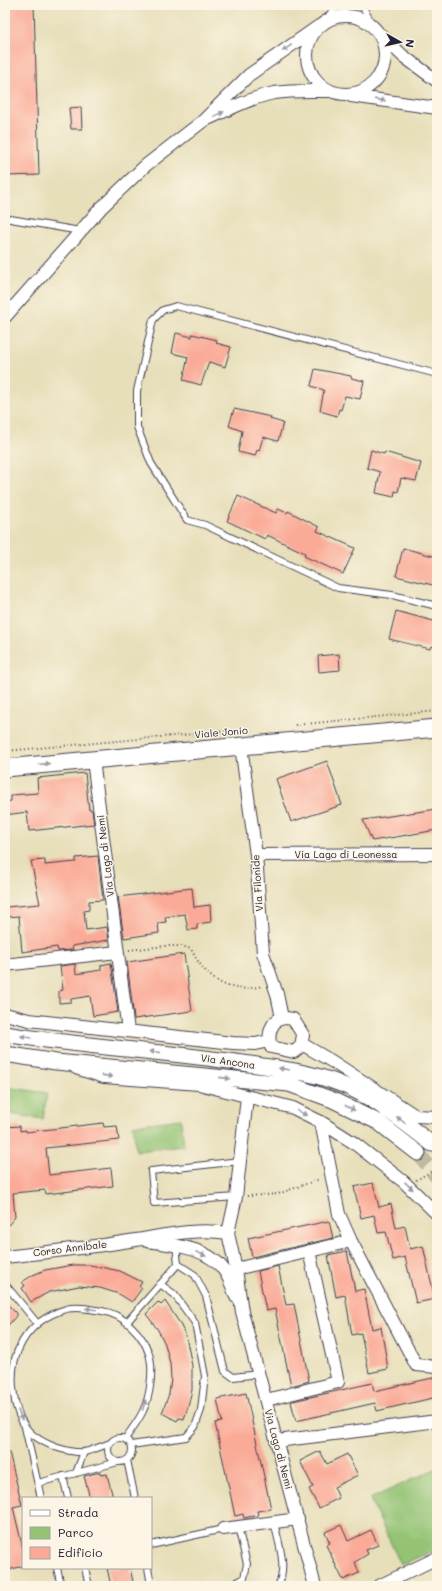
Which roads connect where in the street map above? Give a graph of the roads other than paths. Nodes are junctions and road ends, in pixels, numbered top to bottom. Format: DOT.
graph roads {
  1 [pos="336,5"];
  2 [pos="362,5"];
  3 [pos="321,25"];
  4 [pos="376,30"];
  5 [pos="437,81"];
  6 [pos="330,91"];
  7 [pos="342,94"];
  8 [pos="437,108"];
  9 [pos="202,121"];
  10 [pos="5,218"];
  11 [pos="80,231"];
  12 [pos="5,317"];
  13 [pos="437,374"];
  14 [pos="437,606"];
  15 [pos="437,718"];
  16 [pos="437,728"];
  17 [pos="241,746"];
  18 [pos="5,756"];
  19 [pos="93,760"];
  20 [pos="5,768"];
  21 [pos="437,854"];
  22 [pos="256,855"];
  23 [pos="116,952"];
  24 [pos="5,965"];
  25 [pos="5,1014"];
  26 [pos="282,1018"];
  27 [pos="128,1031"];
  28 [pos="5,1034"];
  29 [pos="269,1041"];
  30 [pos="233,1043"];
  31 [pos="302,1044"];
  32 [pos="5,1054"];
  33 [pos="209,1058"];
  34 [pos="56,1062"];
  35 [pos="247,1097"];
  36 [pos="437,1117"];
  37 [pos="321,1122"];
  38 [pos="432,1144"];
  39 [pos="418,1153"];
  40 [pos="240,1161"];
  41 [pos="236,1197"];
  42 [pos="437,1214"];
  43 [pos="228,1233"];
  44 [pos="136,1240"];
  45 [pos="351,1241"];
  46 [pos="176,1245"];
  47 [pos="309,1251"];
  48 [pos="8,1258"];
  49 [pos="178,1264"];
  50 [pos="236,1269"];
  51 [pos="5,1284"];
  52 [pos="160,1284"];
  53 [pos="242,1312"];
  54 [pos="127,1322"];
  55 [pos="37,1323"];
  56 [pos="437,1367"];
  57 [pos="259,1374"];
  58 [pos="266,1400"];
  59 [pos="437,1421"];
  60 [pos="25,1427"];
  61 [pos="125,1439"];
  62 [pos="277,1441"];
  63 [pos="110,1443"];
  64 [pos="131,1445"];
  65 [pos="84,1452"];
  66 [pos="127,1460"];
  67 [pos="118,1462"];
  68 [pos="76,1473"];
  69 [pos="63,1476"];
  70 [pos="38,1483"];
  71 [pos="41,1497"];
  72 [pos="68,1497"];
  73 [pos="135,1497"];
  74 [pos="298,1519"];
  75 [pos="274,1522"];
  76 [pos="238,1527"];
  77 [pos="223,1529"];
  78 [pos="152,1545"];
  79 [pos="437,1558"];
  80 [pos="57,1569"];
  81 [pos="85,1569"];
  82 [pos="148,1569"];
  83 [pos="151,1585"];
  84 [pos="61,1586"];
  85 [pos="89,1586"];
  86 [pos="231,1586"];
  87 [pos="278,1586"];
  88 [pos="315,1586"];
  89 [pos="379,1586"];
  1 -- 3 [label="lane"];
  2 -- 4 [label="lane"];
  3 -- 4 [label="street"];
  3 -- 6 [label="street"];
  3 -- 9 [label="street, one-way"];
  4 -- 5 [label="street"];
  4 -- 7 [label="street"];
  6 -- 7 [label="street"];
  9 -- 6 [label="street, one-way"];
  7 -- 8 [label="street, one-way"];
  9 -- 11 [label="street"];
  10 -- 11 [label="lane"];
  11 -- 12 [label="street"];
  13 -- 14 [label="lane"];
  15 -- 18 [label="main road, Viale Jonio"];
  16 -- 17 [label="main road, Viale Jonio"];
  17 -- 19 [label="main road, Viale Jonio"];
  17 -- 22 [label="street, Via Filonide"];
  20 -- 19 [label="main road, Viale Jonio, one-way"];
  19 -- 23 [label="street, Via Lago di Nemi"];
  21 -- 22 [label="street, Via Lago di Leonessa"];
  22 -- 26 [label="street, Via Filonide"];
  23 -- 24 [label="street"];
  23 -- 27 [label="street, Via Lago di Nemi"];
  25 -- 27 [label="street"];
  26 -- 29 [label="street"];
  26 -- 31 [label="street"];
  27 -- 30 [label="street"];
  33 -- 28 [label="street, Via Ancona, one-way"];
  29 -- 30 [label="street"];
  29 -- 31 [label="street"];
  30 -- 33 [label="street"];
  31 -- 36 [label="street"];
  32 -- 34 [label="street, Via Ancona"];
  38 -- 33 [label="street, Via Ancona, one-way"];
  34 -- 35 [label="street, Via Ancona, one-way"];
  34 -- 39 [label="street, Via Ancona, one-way"];
  35 -- 37 [label="street, Via Ancona, one-way"];
  35 -- 40 [label="street"];
  37 -- 42 [label="street, Via Ancona, one-way"];
  37 -- 45 [label="street"];
  40 -- 41 [label="street"];
  40 -- 41 [label="lane"];
  41 -- 43 [label="street"];
  43 -- 44 [label="street"];
  43 -- 50 [label="street"];
  44 -- 46 [label="street"];
  44 -- 48 [label="street, Corso Annibale"];
  45 -- 47 [label="street"];
  45 -- 56 [label="street"];
  46 -- 49 [label="lane"];
  46 -- 53 [label="street, one-way"];
  47 -- 50 [label="street"];
  47 -- 58 [label="street"];
  49 -- 52 [label="lane"];
  49 -- 57 [label="lane"];
  50 -- 53 [label="street"];
  51 -- 55 [label="lane"];
  52 -- 54 [label="lane"];
  52 -- 64 [label="lane"];
  53 -- 57 [label="street, Via Lago di Nemi"];
  54 -- 55 [label="lane, one-way"];
  61 -- 54 [label="lane, one-way"];
  55 -- 60 [label="lane, one-way"];
  57 -- 58 [label="street, Via Lago di Nemi"];
  58 -- 62 [label="street, Via Lago di Nemi"];
  59 -- 62 [label="street"];
  60 -- 65 [label="lane"];
  60 -- 70 [label="lane"];
  61 -- 63 [label="lane"];
  61 -- 64 [label="lane"];
  62 -- 74 [label="street, Via Lago di Nemi"];
  63 -- 65 [label="lane"];
  63 -- 67 [label="lane"];
  64 -- 66 [label="lane"];
  65 -- 68 [label="lane"];
  66 -- 67 [label="lane"];
  66 -- 73 [label="lane"];
  67 -- 68 [label="lane"];
  68 -- 69 [label="lane"];
  69 -- 70 [label="lane"];
  69 -- 72 [label="lane"];
  70 -- 71 [label="lane"];
  74 -- 75 [label="street"];
  74 -- 88 [label="street, Via Lago di Nemi"];
  75 -- 76 [label="street"];
  75 -- 87 [label="lane"];
  76 -- 77 [label="street"];
  76 -- 86 [label="lane"];
  77 -- 78 [label="lane"];
  79 -- 89 [label="street"];
  80 -- 84 [label="lane"];
  81 -- 85 [label="lane"];
  82 -- 83 [label="lane"];
}
